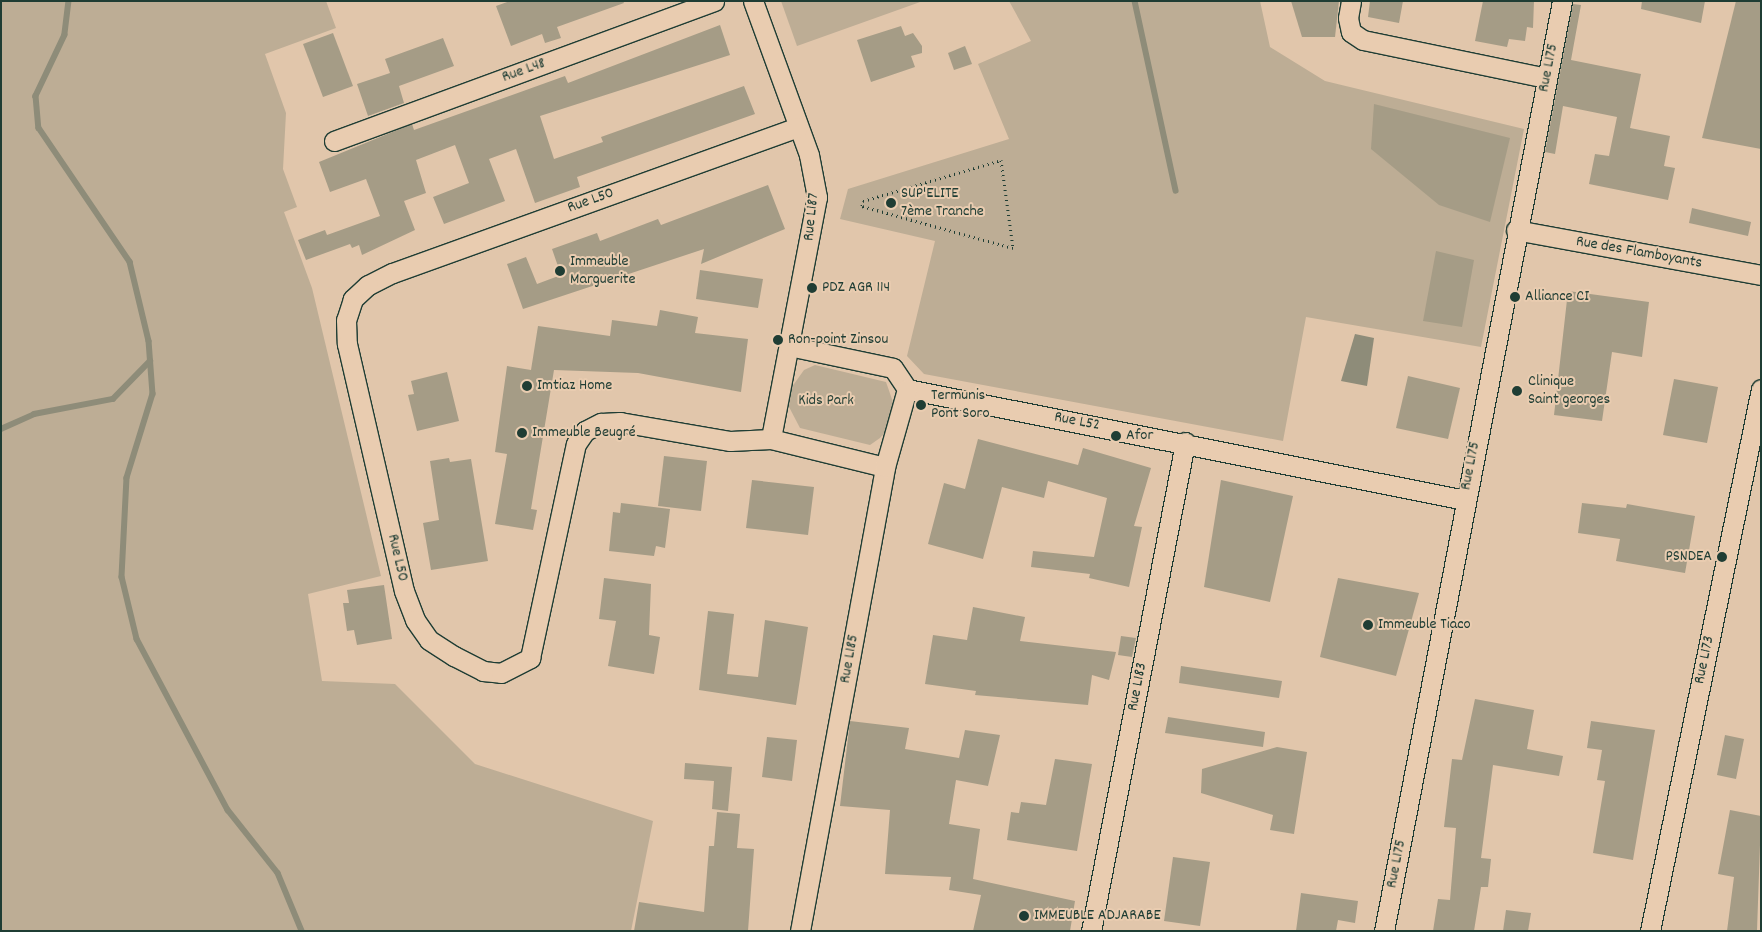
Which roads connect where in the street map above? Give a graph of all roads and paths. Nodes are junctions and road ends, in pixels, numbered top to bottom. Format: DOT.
graph roads {
  1 [pos="714,1"];
  2 [pos="753,1"];
  3 [pos="1351,1"];
  4 [pos="1562,1"];
  5 [pos="1547,78"];
  6 [pos="798,127"];
  7 [pos="334,141"];
  8 [pos="862,206"];
  9 [pos="1516,230"];
  10 [pos="1761,275"];
  11 [pos="789,346"];
  12 [pos="907,389"];
  13 [pos="1761,389"];
  14 [pos="771,439"];
  15 [pos="1185,442"];
  16 [pos="885,467"];
  17 [pos="1465,500"];
  18 [pos="800,931"];
  19 [pos="1091,931"];
  20 [pos="1384,931"];
  21 [pos="1650,931"];
  1 -- 7 [label="street, Rue L48"];
  2 -- 6 [label="street, Rue L187"];
  3 -- 5 [label="street"];
  4 -- 5 [label="street, Rue L175"];
  5 -- 9 [label="street, Rue L175"];
  6 -- 11 [label="street, Rue L187"];
  6 -- 14 [label="street, Rue L50"];
  8 -- 8 [label="path"];
  9 -- 10 [label="street, Rue des Flamboyants"];
  9 -- 17 [label="street, Rue L175"];
  11 -- 12 [label="street"];
  11 -- 14 [label="street, Rue L187"];
  12 -- 15 [label="street, Rue L52"];
  12 -- 16 [label="street, Rue L185"];
  13 -- 21 [label="street, Rue L173"];
  14 -- 16 [label="street, Rue L50"];
  15 -- 17 [label="street, Rue L52"];
  15 -- 19 [label="street, Rue L183"];
  16 -- 18 [label="street, Rue L185"];
  17 -- 20 [label="street, Rue L175"];
}
